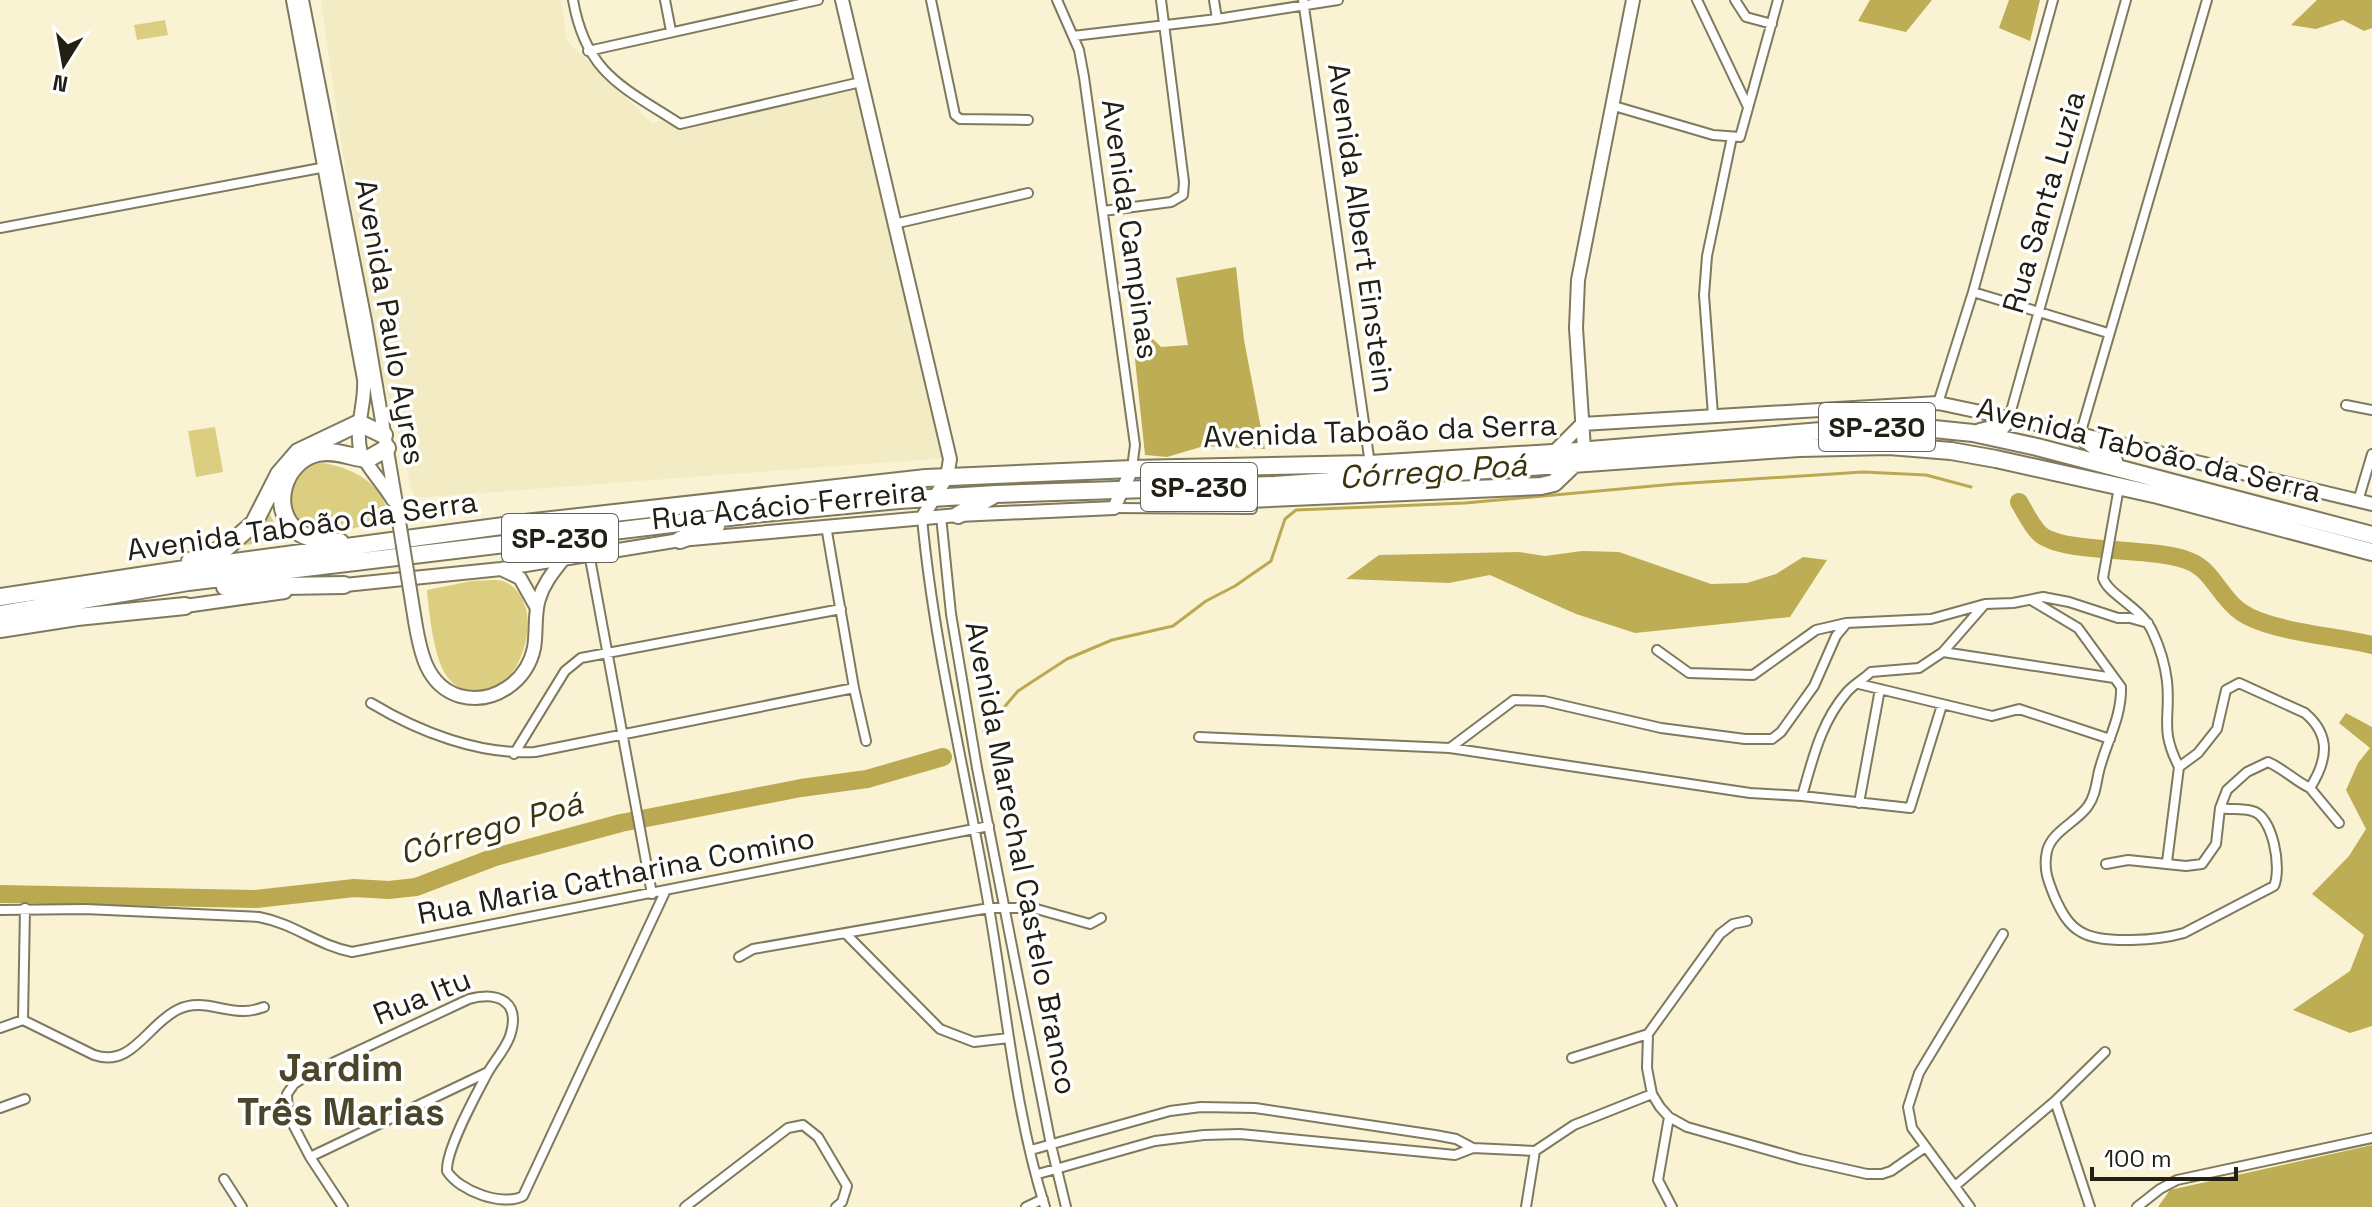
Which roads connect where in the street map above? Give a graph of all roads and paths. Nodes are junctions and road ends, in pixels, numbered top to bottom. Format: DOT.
graph roads {
  1 [pos="293,0"];
  2 [pos="302,0"];
  3 [pos="573,0"];
  4 [pos="665,0"];
  5 [pos="753,0"];
  6 [pos="818,0"];
  7 [pos="842,0"];
  8 [pos="931,0"];
  9 [pos="1057,0"];
  10 [pos="1161,0"];
  11 [pos="1214,0"];
  12 [pos="1338,0"];
  13 [pos="1633,0"];
  14 [pos="1697,0"];
  15 [pos="1735,0"];
  16 [pos="1778,0"];
  17 [pos="2053,0"];
  18 [pos="2126,0"];
  19 [pos="2207,0"];
  20 [pos="1304,2"];
  21 [pos="756,13"];
  22 [pos="1217,19"];
  23 [pos="1165,24"];
  24 [pos="1772,24"];
  25 [pos="671,31"];
  26 [pos="1073,36"];
  27 [pos="588,51"];
  28 [pos="861,82"];
  29 [pos="314,85"];
  30 [pos="1614,106"];
  31 [pos="1748,107"];
  32 [pos="1028,120"];
  33 [pos="1732,137"];
  34 [pos="329,166"];
  35 [pos="1028,193"];
  36 [pos="1103,211"];
  37 [pos="894,224"];
  38 [pos="0,228"];
  39 [pos="1973,292"];
  40 [pos="2037,313"];
  41 [pos="2108,333"];
  42 [pos="1938,403"];
  43 [pos="2346,405"];
  44 [pos="2372,410"];
  45 [pos="1713,415"];
  46 [pos="2009,418"];
  47 [pos="359,423"];
  48 [pos="1582,424"];
  49 [pos="1973,433"];
  50 [pos="2080,435"];
  51 [pos="386,441"];
  52 [pos="1717,446"];
  53 [pos="1584,449"];
  54 [pos="1553,453"];
  55 [pos="2372,454"];
  56 [pos="364,459"];
  57 [pos="1370,464"];
  58 [pos="1575,464"];
  59 [pos="2125,468"];
  60 [pos="1132,469"];
  61 [pos="949,470"];
  62 [pos="2119,486"];
  63 [pos="1123,489"];
  64 [pos="996,494"];
  65 [pos="935,498"];
  66 [pos="2358,501"];
  67 [pos="2372,504"];
  68 [pos="1114,508"];
  69 [pos="1252,509"];
  70 [pos="764,513"];
  71 [pos="950,515"];
  72 [pos="398,516"];
  73 [pos="922,518"];
  74 [pos="826,526"];
  75 [pos="2372,535"];
  76 [pos="680,540"];
  77 [pos="366,544"];
  78 [pos="2372,552"];
  79 [pos="589,553"];
  80 [pos="565,557"];
  81 [pos="533,563"];
  82 [pos="501,569"];
  83 [pos="150,575"];
  84 [pos="188,582"];
  85 [pos="344,585"];
  86 [pos="527,587"];
  87 [pos="0,597"];
  88 [pos="2031,600"];
  89 [pos="1985,604"];
  90 [pos="185,606"];
  91 [pos="537,608"];
  92 [pos="841,609"];
  93 [pos="0,614"];
  94 [pos="951,614"];
  95 [pos="933,617"];
  96 [pos="1846,623"];
  97 [pos="2149,623"];
  98 [pos="0,629"];
  99 [pos="1657,650"];
  100 [pos="1943,652"];
  101 [pos="607,655"];
  102 [pos="2115,678"];
  103 [pos="1859,684"];
  104 [pos="854,688"];
  105 [pos="1880,689"];
  106 [pos="964,691"];
  107 [pos="950,695"];
  108 [pos="371,703"];
  109 [pos="1942,705"];
  110 [pos="623,735"];
  111 [pos="1199,737"];
  112 [pos="2110,739"];
  113 [pos="866,741"];
  114 [pos="1450,748"];
  115 [pos="514,754"];
  116 [pos="2179,767"];
  117 [pos="977,768"];
  118 [pos="964,769"];
  119 [pos="2310,788"];
  120 [pos="1802,796"];
  121 [pos="1859,803"];
  122 [pos="2220,808"];
  123 [pos="2339,823"];
  124 [pos="989,826"];
  125 [pos="974,828"];
  126 [pos="2167,862"];
  127 [pos="2106,864"];
  128 [pos="665,892"];
  129 [pos="652,894"];
  130 [pos="1004,907"];
  131 [pos="25,908"];
  132 [pos="989,908"];
  133 [pos="0,910"];
  134 [pos="1101,918"];
  135 [pos="1747,921"];
  136 [pos="2003,934"];
  137 [pos="847,935"];
  138 [pos="739,957"];
  139 [pos="264,1007"];
  140 [pos="23,1020"];
  141 [pos="0,1028"];
  142 [pos="1648,1034"];
  143 [pos="1009,1038"];
  144 [pos="2105,1052"];
  145 [pos="1572,1058"];
  146 [pos="488,1072"];
  147 [pos="1652,1094"];
  148 [pos="25,1099"];
  149 [pos="2055,1101"];
  150 [pos="0,1108"];
  151 [pos="1669,1117"];
  152 [pos="2372,1138"];
  153 [pos="1051,1145"];
  154 [pos="1473,1148"];
  155 [pos="1924,1148"];
  156 [pos="1031,1150"];
  157 [pos="1535,1151"];
  158 [pos="310,1157"];
  159 [pos="1057,1169"];
  160 [pos="1038,1174"];
  161 [pos="224,1179"];
  162 [pos="1955,1186"];
  163 [pos="1044,1203"];
  164 [pos="242,1207"];
  165 [pos="343,1207"];
  166 [pos="685,1207"];
  167 [pos="836,1207"];
  168 [pos="1026,1207"];
  169 [pos="1066,1207"];
  170 [pos="1526,1207"];
  171 [pos="1672,1207"];
  172 [pos="1970,1207"];
  173 [pos="2090,1207"];
  174 [pos="2137,1207"];
  1 -- 29 [label="main road, Avenida Paulo Ayres"];
  2 -- 29 [label="main road, Avenida Paulo Ayres"];
  3 -- 27 [label="street"];
  4 -- 25 [label="street"];
  5 -- 21 [label="street"];
  6 -- 21 [label="street"];
  7 -- 28 [label="main road"];
  8 -- 32 [label="street"];
  9 -- 26 [label="street, Avenida Campinas"];
  10 -- 23 [label="street"];
  11 -- 22 [label="street"];
  12 -- 20 [label="street"];
  13 -- 30 [label="main road"];
  14 -- 31 [label="street"];
  15 -- 24 [label="street"];
  16 -- 24 [label="street"];
  17 -- 39 [label="street"];
  18 -- 40 [label="street, Rua Santa Luzia"];
  19 -- 41 [label="street"];
  20 -- 22 [label="street"];
  20 -- 57 [label="street, Avenida Albert Einstein"];
  21 -- 25 [label="street"];
  22 -- 23 [label="street"];
  23 -- 26 [label="street"];
  23 -- 36 [label="street"];
  24 -- 31 [label="street"];
  25 -- 27 [label="street"];
  26 -- 36 [label="street, Avenida Campinas"];
  27 -- 28 [label="street"];
  28 -- 37 [label="main road"];
  29 -- 34 [label="main road, Avenida Paulo Ayres"];
  30 -- 33 [label="street"];
  30 -- 48 [label="main road"];
  31 -- 33 [label="street"];
  33 -- 45 [label="street"];
  34 -- 38 [label="street"];
  34 -- 47 [label="main road, Avenida Paulo Ayres"];
  34 -- 51 [label="main road, Avenida Paulo Ayres"];
  35 -- 37 [label="street"];
  36 -- 60 [label="street, Avenida Campinas"];
  37 -- 61 [label="main road"];
  39 -- 40 [label="street"];
  39 -- 42 [label="street"];
  40 -- 41 [label="street"];
  40 -- 46 [label="street, Rua Santa Luzia"];
  41 -- 50 [label="street"];
  42 -- 45 [label="main road"];
  42 -- 46 [label="main road"];
  43 -- 44 [label="street"];
  45 -- 48 [label="main road"];
  45 -- 52 [label="main road"];
  46 -- 49 [label="highway"];
  46 -- 50 [label="main road"];
  47 -- 51 [label="highway"];
  47 -- 56 [label="main road, Avenida Paulo Ayres"];
  47 -- 83 [label="highway"];
  48 -- 53 [label="main road"];
  48 -- 54 [label="main road"];
  49 -- 52 [label="highway, Avenida Taboão da Serra / SP-230"];
  49 -- 59 [label="highway, Avenida Taboão da Serra / SP-230"];
  50 -- 59 [label="highway"];
  50 -- 66 [label="main road"];
  51 -- 56 [label="highway"];
  51 -- 72 [label="main road, Avenida Paulo Ayres"];
  52 -- 53 [label="highway, Avenida Taboão da Serra / SP-230"];
  52 -- 58 [label="highway, Avenida Taboão da Serra / SP-230"];
  52 -- 62 [label="highway, Avenida Taboão da Serra / SP-230"];
  53 -- 54 [label="highway, Avenida Taboão da Serra / SP-230"];
  53 -- 58 [label="highway"];
  54 -- 57 [label="highway, Avenida Taboão da Serra / SP-230"];
  55 -- 66 [label="street"];
  56 -- 72 [label="main road, Avenida Paulo Ayres"];
  56 -- 77 [label="highway"];
  57 -- 60 [label="highway, Avenida Taboão da Serra / SP-230"];
  58 -- 63 [label="highway, Avenida Taboão da Serra / SP-230"];
  59 -- 75 [label="highway, Avenida Taboão da Serra / SP-230"];
  60 -- 61 [label="highway, Avenida Taboão da Serra / SP-230"];
  60 -- 63 [label="main road"];
  61 -- 65 [label="main road"];
  61 -- 77 [label="highway, Avenida Taboão da Serra / SP-230"];
  62 -- 78 [label="highway, Avenida Taboão da Serra / SP-230"];
  62 -- 97 [label="street"];
  63 -- 64 [label="highway, Avenida Taboão da Serra / SP-230"];
  63 -- 68 [label="main road"];
  64 -- 65 [label="highway, Avenida Taboão da Serra / SP-230"];
  64 -- 71 [label="highway"];
  65 -- 70 [label="highway, Avenida Taboão da Serra / SP-230"];
  65 -- 73 [label="main road"];
  66 -- 67 [label="main road"];
  68 -- 69 [label="street, Rua Acácio Ferreira"];
  68 -- 71 [label="main road, Rua Acácio Ferreira"];
  70 -- 76 [label="highway"];
  70 -- 84 [label="highway, Avenida Taboão da Serra / SP-230"];
  71 -- 73 [label="main road, Rua Acácio Ferreira"];
  71 -- 94 [label="street, Avenida Marechal Castelo Branco"];
  72 -- 91 [label="main road, bridge"];
  73 -- 74 [label="main road, Rua Acácio Ferreira"];
  73 -- 95 [label="street, Avenida Marechal Castelo Branco"];
  74 -- 76 [label="main road, Rua Acácio Ferreira"];
  74 -- 92 [label="street"];
  76 -- 79 [label="main road, Rua Acácio Ferreira"];
  77 -- 83 [label="highway, Avenida Taboão da Serra / SP-230"];
  79 -- 80 [label="main road, Rua Acácio Ferreira"];
  79 -- 101 [label="street"];
  80 -- 81 [label="main road, Rua Acácio Ferreira"];
  80 -- 91 [label="main road"];
  81 -- 82 [label="main road, Rua Acácio Ferreira"];
  81 -- 86 [label="main road"];
  82 -- 85 [label="main road, Rua Acácio Ferreira"];
  82 -- 86 [label="main road"];
  83 -- 87 [label="highway, Avenida Taboão da Serra / SP-230"];
  84 -- 85 [label="highway"];
  84 -- 93 [label="highway, Avenida Taboão da Serra / SP-230"];
  85 -- 90 [label="main road, Rua Acácio Ferreira"];
  86 -- 91 [label="main road"];
  88 -- 89 [label="street"];
  88 -- 97 [label="street"];
  88 -- 102 [label="street"];
  89 -- 96 [label="street"];
  89 -- 100 [label="street"];
  90 -- 98 [label="highway"];
  92 -- 101 [label="street"];
  92 -- 104 [label="street"];
  94 -- 95 [label="street"];
  94 -- 106 [label="street, Avenida Marechal Castelo Branco"];
  95 -- 107 [label="street, Avenida Marechal Castelo Branco"];
  96 -- 99 [label="street"];
  96 -- 114 [label="street"];
  97 -- 116 [label="street"];
  100 -- 102 [label="street"];
  100 -- 103 [label="street"];
  101 -- 110 [label="street"];
  101 -- 115 [label="street"];
  102 -- 112 [label="street"];
  103 -- 105 [label="street"];
  103 -- 120 [label="street"];
  104 -- 110 [label="street"];
  104 -- 113 [label="street"];
  105 -- 109 [label="street"];
  105 -- 121 [label="street"];
  106 -- 107 [label="street"];
  106 -- 117 [label="street, Avenida Marechal Castelo Branco"];
  107 -- 118 [label="street, Avenida Marechal Castelo Branco"];
  108 -- 115 [label="street"];
  109 -- 112 [label="street"];
  109 -- 121 [label="street"];
  110 -- 115 [label="street"];
  110 -- 129 [label="street"];
  111 -- 114 [label="street"];
  112 -- 122 [label="street"];
  114 -- 120 [label="street"];
  116 -- 119 [label="street"];
  116 -- 126 [label="street"];
  117 -- 118 [label="street"];
  117 -- 124 [label="street, Avenida Marechal Castelo Branco"];
  118 -- 125 [label="street, Avenida Marechal Castelo Branco"];
  119 -- 122 [label="street"];
  119 -- 123 [label="street"];
  120 -- 121 [label="street"];
  122 -- 126 [label="street"];
  124 -- 125 [label="street, Rua Maria Catharina Comino"];
  124 -- 130 [label="street, Avenida Marechal Castelo Branco"];
  125 -- 128 [label="street, Rua Maria Catharina Comino"];
  125 -- 132 [label="street, Avenida Marechal Castelo Branco"];
  126 -- 127 [label="street"];
  128 -- 129 [label="street, Rua Maria Catharina Comino"];
  128 -- 146 [label="street"];
  129 -- 131 [label="street, Rua Maria Catharina Comino"];
  130 -- 132 [label="street"];
  130 -- 134 [label="street"];
  130 -- 153 [label="street, Avenida Marechal Castelo Branco"];
  131 -- 133 [label="street, Rua Maria Catharina Comino"];
  131 -- 140 [label="street"];
  132 -- 137 [label="street"];
  132 -- 143 [label="street, Avenida Marechal Castelo Branco"];
  135 -- 142 [label="street"];
  136 -- 155 [label="street"];
  137 -- 138 [label="street"];
  137 -- 143 [label="street"];
  139 -- 140 [label="street"];
  140 -- 141 [label="street"];
  142 -- 145 [label="street"];
  142 -- 147 [label="street"];
  143 -- 156 [label="street, Avenida Marechal Castelo Branco"];
  144 -- 149 [label="street"];
  146 -- 158 [label="street"];
  146 -- 158 [label="street, Rua Itu"];
  147 -- 151 [label="street"];
  147 -- 157 [label="street"];
  148 -- 150 [label="street"];
  149 -- 162 [label="street"];
  149 -- 173 [label="street"];
  151 -- 155 [label="street"];
  151 -- 171 [label="street"];
  152 -- 174 [label="street"];
  153 -- 154 [label="street"];
  153 -- 156 [label="street"];
  153 -- 159 [label="street, Avenida Marechal Castelo Branco"];
  154 -- 157 [label="street"];
  154 -- 159 [label="street"];
  155 -- 162 [label="street"];
  156 -- 160 [label="street, Avenida Marechal Castelo Branco"];
  157 -- 170 [label="street"];
  158 -- 165 [label="street, Rua Itu"];
  159 -- 160 [label="street"];
  159 -- 169 [label="street, Avenida Marechal Castelo Branco"];
  160 -- 163 [label="street, Avenida Marechal Castelo Branco"];
  161 -- 164 [label="street"];
  162 -- 172 [label="street"];
  163 -- 168 [label="street"];
  166 -- 167 [label="street"];
}
